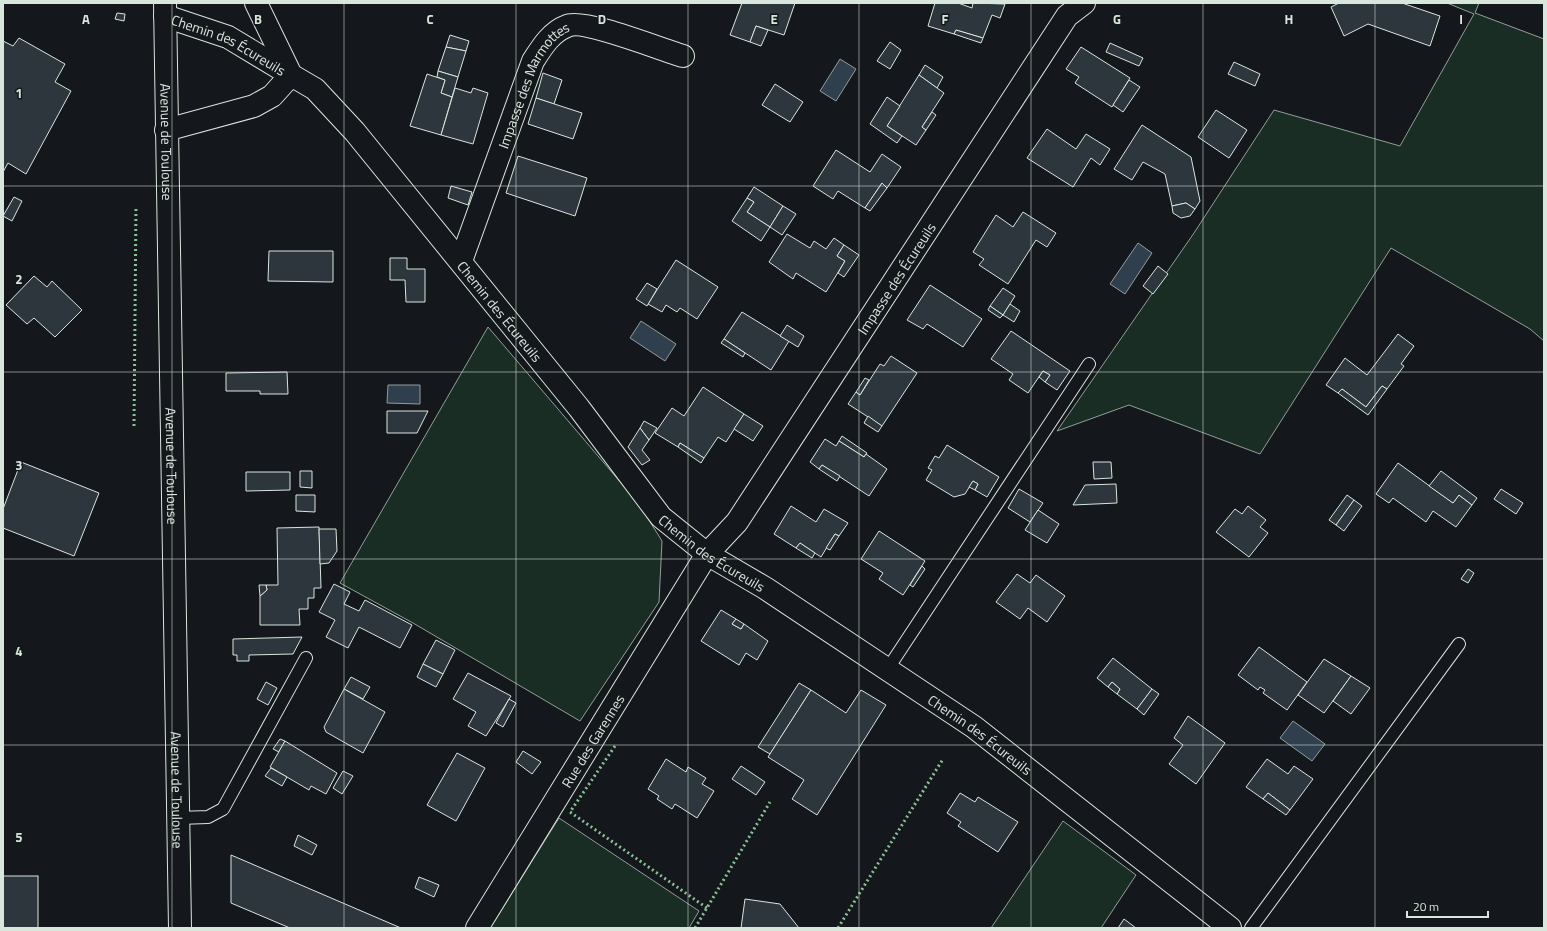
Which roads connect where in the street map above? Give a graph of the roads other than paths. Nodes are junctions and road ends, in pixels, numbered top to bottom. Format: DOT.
graph roads {
  1 [pos="256,3"];
  2 [pos="1084,3"];
  3 [pos="165,9"];
  4 [pos="683,56"];
  5 [pos="291,75"];
  6 [pos="166,130"];
  7 [pos="461,261"];
  8 [pos="1089,364"];
  9 [pos="707,554"];
  10 [pos="1459,644"];
  11 [pos="306,658"];
  12 [pos="887,670"];
  13 [pos="178,818"];
  14 [pos="180,928"];
  15 [pos="477,928"];
  16 [pos="1230,928"];
  17 [pos="1251,928"];
  1 -- 5 [label="street"];
  2 -- 9 [label="street, Impasse des Écureuils"];
  3 -- 5 [label="street, Chemin des Écureuils"];
  3 -- 6 [label="street, Avenue de Toulouse"];
  4 -- 7 [label="street, Impasse des Marmottes"];
  5 -- 6 [label="street, Chemin des Écureuils"];
  5 -- 7 [label="street, Chemin des Écureuils"];
  6 -- 13 [label="street, Avenue de Toulouse"];
  7 -- 9 [label="street, Chemin des Écureuils"];
  8 -- 12 [label="lane"];
  9 -- 12 [label="street, Chemin des Écureuils"];
  9 -- 15 [label="street, Rue des Garennes"];
  10 -- 17 [label="lane"];
  11 -- 13 [label="lane"];
  12 -- 16 [label="street, Chemin des Écureuils"];
  13 -- 14 [label="street, Avenue de Toulouse"];
}
